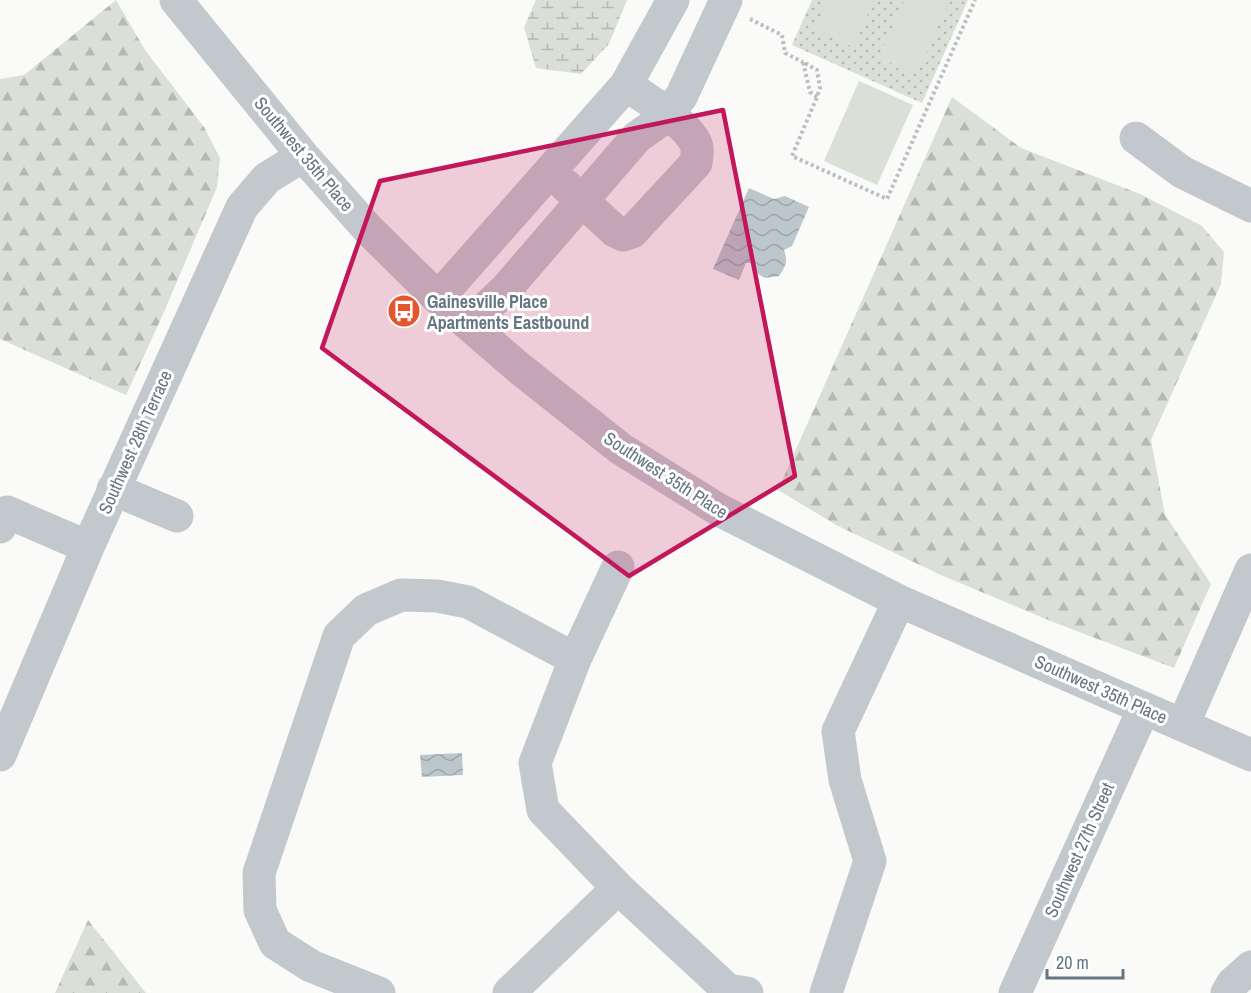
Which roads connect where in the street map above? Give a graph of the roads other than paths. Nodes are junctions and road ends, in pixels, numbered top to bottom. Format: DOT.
graph roads {
  1 [pos="176,0"];
  2 [pos="673,0"];
  3 [pos="707,0"];
  4 [pos="738,10"];
  5 [pos="667,43"];
  6 [pos="649,100"];
  7 [pos="1136,138"];
  8 [pos="303,156"];
  9 [pos="551,171"];
  10 [pos="582,201"];
  11 [pos="1251,206"];
  12 [pos="438,298"];
  13 [pos="469,324"];
  14 [pos="113,489"];
  15 [pos="177,516"];
  16 [pos="0,527"];
  17 [pos="88,547"];
  18 [pos="618,567"];
  19 [pos="1251,570"];
  20 [pos="899,601"];
  21 [pos="575,659"];
  22 [pos="1144,708"];
  23 [pos="1183,725"];
  24 [pos="0,755"];
  25 [pos="1251,755"];
  26 [pos="618,888"];
  27 [pos="1251,968"];
  28 [pos="379,993"];
  29 [pos="509,993"];
  30 [pos="747,993"];
  31 [pos="826,993"];
  32 [pos="1015,993"];
  33 [pos="1227,993"];
  1 -- 8 [label="street, Southwest 35th Place"];
  2 -- 5 [label="street"];
  3 -- 5 [label="street"];
  4 -- 6 [label="street"];
  5 -- 6 [label="street"];
  6 -- 9 [label="street"];
  6 -- 10 [label="street"];
  6 -- 10 [label="street"];
  7 -- 11 [label="street"];
  8 -- 12 [label="street, Southwest 35th Place"];
  8 -- 14 [label="street, Southwest 28th Terrace"];
  9 -- 10 [label="street"];
  9 -- 12 [label="street"];
  10 -- 13 [label="street"];
  12 -- 13 [label="street, Southwest 35th Place"];
  13 -- 20 [label="street, Southwest 35th Place"];
  14 -- 15 [label="street"];
  14 -- 17 [label="street, Southwest 28th Terrace"];
  16 -- 17 [label="street"];
  17 -- 24 [label="street, Southwest 28th Terrace"];
  18 -- 21 [label="street"];
  19 -- 23 [label="street"];
  20 -- 22 [label="street, Southwest 35th Place"];
  20 -- 31 [label="street"];
  21 -- 26 [label="street"];
  21 -- 28 [label="street"];
  22 -- 23 [label="street, Southwest 35th Place"];
  22 -- 32 [label="street, Southwest 27th Street"];
  23 -- 25 [label="street, Southwest 35th Place"];
  26 -- 29 [label="street"];
  26 -- 30 [label="street"];
  27 -- 33 [label="street"];
}
